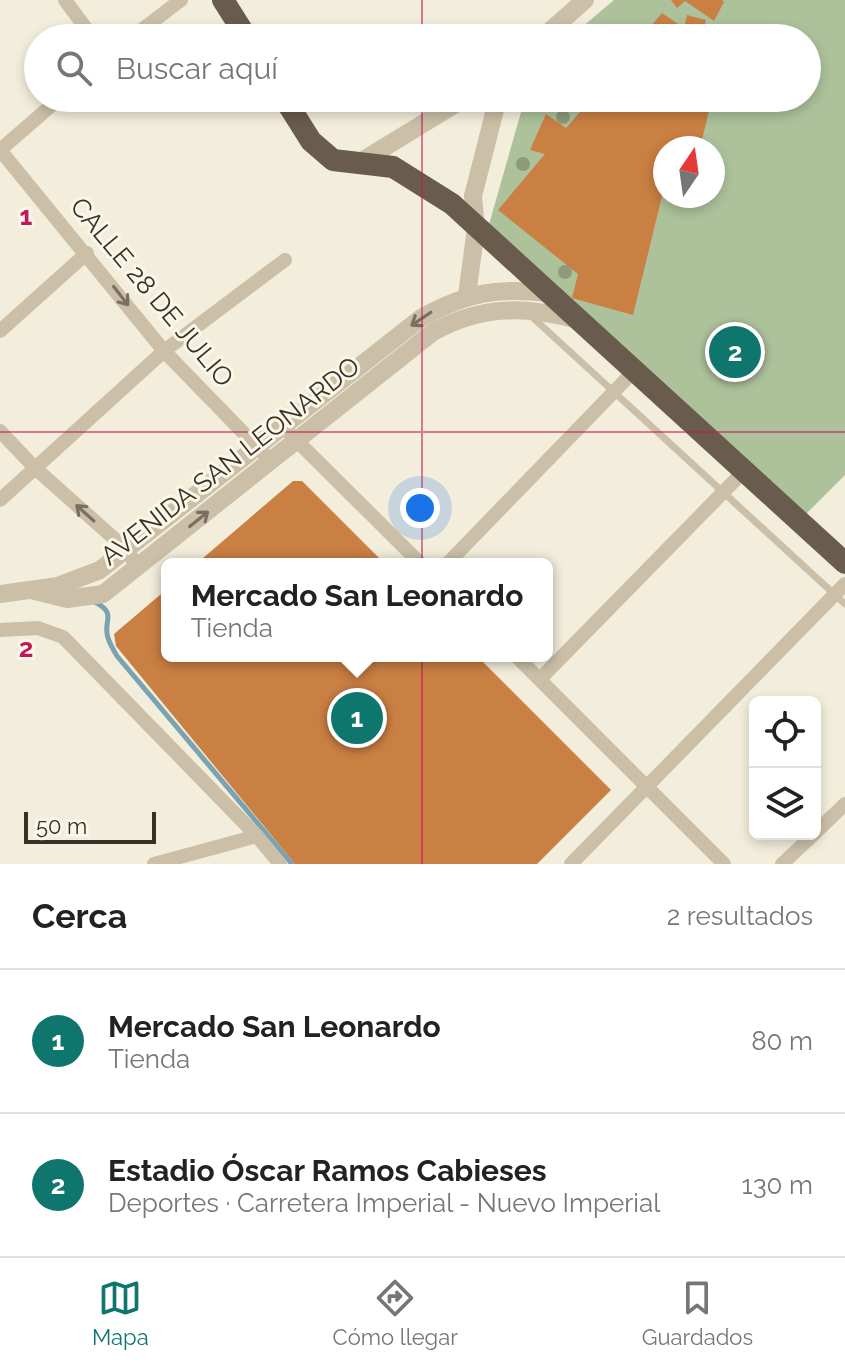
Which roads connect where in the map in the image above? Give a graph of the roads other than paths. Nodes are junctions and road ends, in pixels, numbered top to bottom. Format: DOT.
graph roads {
  1 [pos="65,0"];
  2 [pos="181,0"];
  3 [pos="223,0"];
  4 [pos="585,0"];
  5 [pos="83,24"];
  6 [pos="149,24"];
  7 [pos="238,24"];
  8 [pos="558,24"];
  9 [pos="44,112"];
  10 [pos="293,112"];
  11 [pos="442,112"];
  12 [pos="494,112"];
  13 [pos="0,150"];
  14 [pos="362,161"];
  15 [pos="476,229"];
  16 [pos="87,253"];
  17 [pos="285,260"];
  18 [pos="548,293"];
  19 [pos="467,295"];
  20 [pos="523,308"];
  21 [pos="578,320"];
  22 [pos="0,331"];
  23 [pos="164,351"];
  24 [pos="634,371"];
  25 [pos="614,392"];
  26 [pos="282,427"];
  27 [pos="0,431"];
  28 [pos="297,441"];
  29 [pos="258,447"];
  30 [pos="270,462"];
  31 [pos="35,468"];
  32 [pos="744,471"];
  33 [pos="723,492"];
  34 [pos="0,500"];
  35 [pos="127,550"];
  36 [pos="415,558"];
  37 [pos="453,558"];
  38 [pos="845,563"];
  39 [pos="138,568"];
  40 [pos="31,590"];
  41 [pos="0,594"];
  42 [pos="842,594"];
  43 [pos="0,630"];
  44 [pos="522,662"];
  45 [pos="540,679"];
  46 [pos="647,787"];
  47 [pos="845,804"];
  48 [pos="821,826"];
  49 [pos="257,836"];
  50 [pos="807,840"];
  51 [pos="154,864"];
  52 [pos="280,864"];
  53 [pos="571,864"];
  54 [pos="724,864"];
  55 [pos="782,864"];
  1 -- 5 [label="street"];
  2 -- 6 [label="street"];
  3 -- 7 [label="highway"];
  4 -- 8 [label="street"];
  9 -- 13 [label="street"];
  10 -- 14 [label="highway"];
  11 -- 14 [label="street"];
  12 -- 15 [label="street"];
  13 -- 16 [label="street, CALLE 28 DE JULIO"];
  14 -- 15 [label="highway"];
  15 -- 18 [label="highway"];
  15 -- 19 [label="street"];
  16 -- 22 [label="street"];
  16 -- 23 [label="street, CALLE 28 DE JULIO, one-way"];
  17 -- 23 [label="street"];
  18 -- 19 [label="street, AVENIDA SAN LEONARDO"];
  18 -- 21 [label="highway"];
  19 -- 26 [label="street, AVENIDA SAN LEONARDO, one-way"];
  20 -- 21 [label="street, AVENIDA SAN LEONARDO"];
  20 -- 25 [label="lane"];
  20 -- 28 [label="street, AVENIDA SAN LEONARDO"];
  21 -- 24 [label="highway"];
  23 -- 29 [label="street, CALLE 28 DE JULIO"];
  23 -- 31 [label="street"];
  24 -- 25 [label="street"];
  24 -- 32 [label="highway"];
  25 -- 33 [label="lane"];
  25 -- 37 [label="street"];
  26 -- 28 [label="street"];
  26 -- 29 [label="street, AVENIDA SAN LEONARDO"];
  27 -- 31 [label="street"];
  28 -- 30 [label="street, AVENIDA SAN LEONARDO"];
  28 -- 36 [label="street"];
  29 -- 30 [label="street, CALLE 28 DE JULIO"];
  29 -- 35 [label="street, AVENIDA SAN LEONARDO"];
  39 -- 30 [label="street, AVENIDA SAN LEONARDO, one-way"];
  31 -- 34 [label="street"];
  35 -- 31 [label="street, one-way"];
  32 -- 33 [label="street"];
  32 -- 38 [label="highway"];
  33 -- 42 [label="lane"];
  33 -- 45 [label="street"];
  35 -- 39 [label="street"];
  35 -- 40 [label="street, AVENIDA SAN LEONARDO"];
  39 -- 40 [label="street, AVENIDA SAN LEONARDO"];
  40 -- 41 [label="street"];
  42 -- 46 [label="street"];
  43 -- 49 [label="street"];
  44 -- 45 [label="street"];
  45 -- 46 [label="street"];
  46 -- 53 [label="street"];
  46 -- 54 [label="street"];
  47 -- 48 [label="street"];
  49 -- 51 [label="street"];
  49 -- 52 [label="street"];
  50 -- 55 [label="street"];
}
